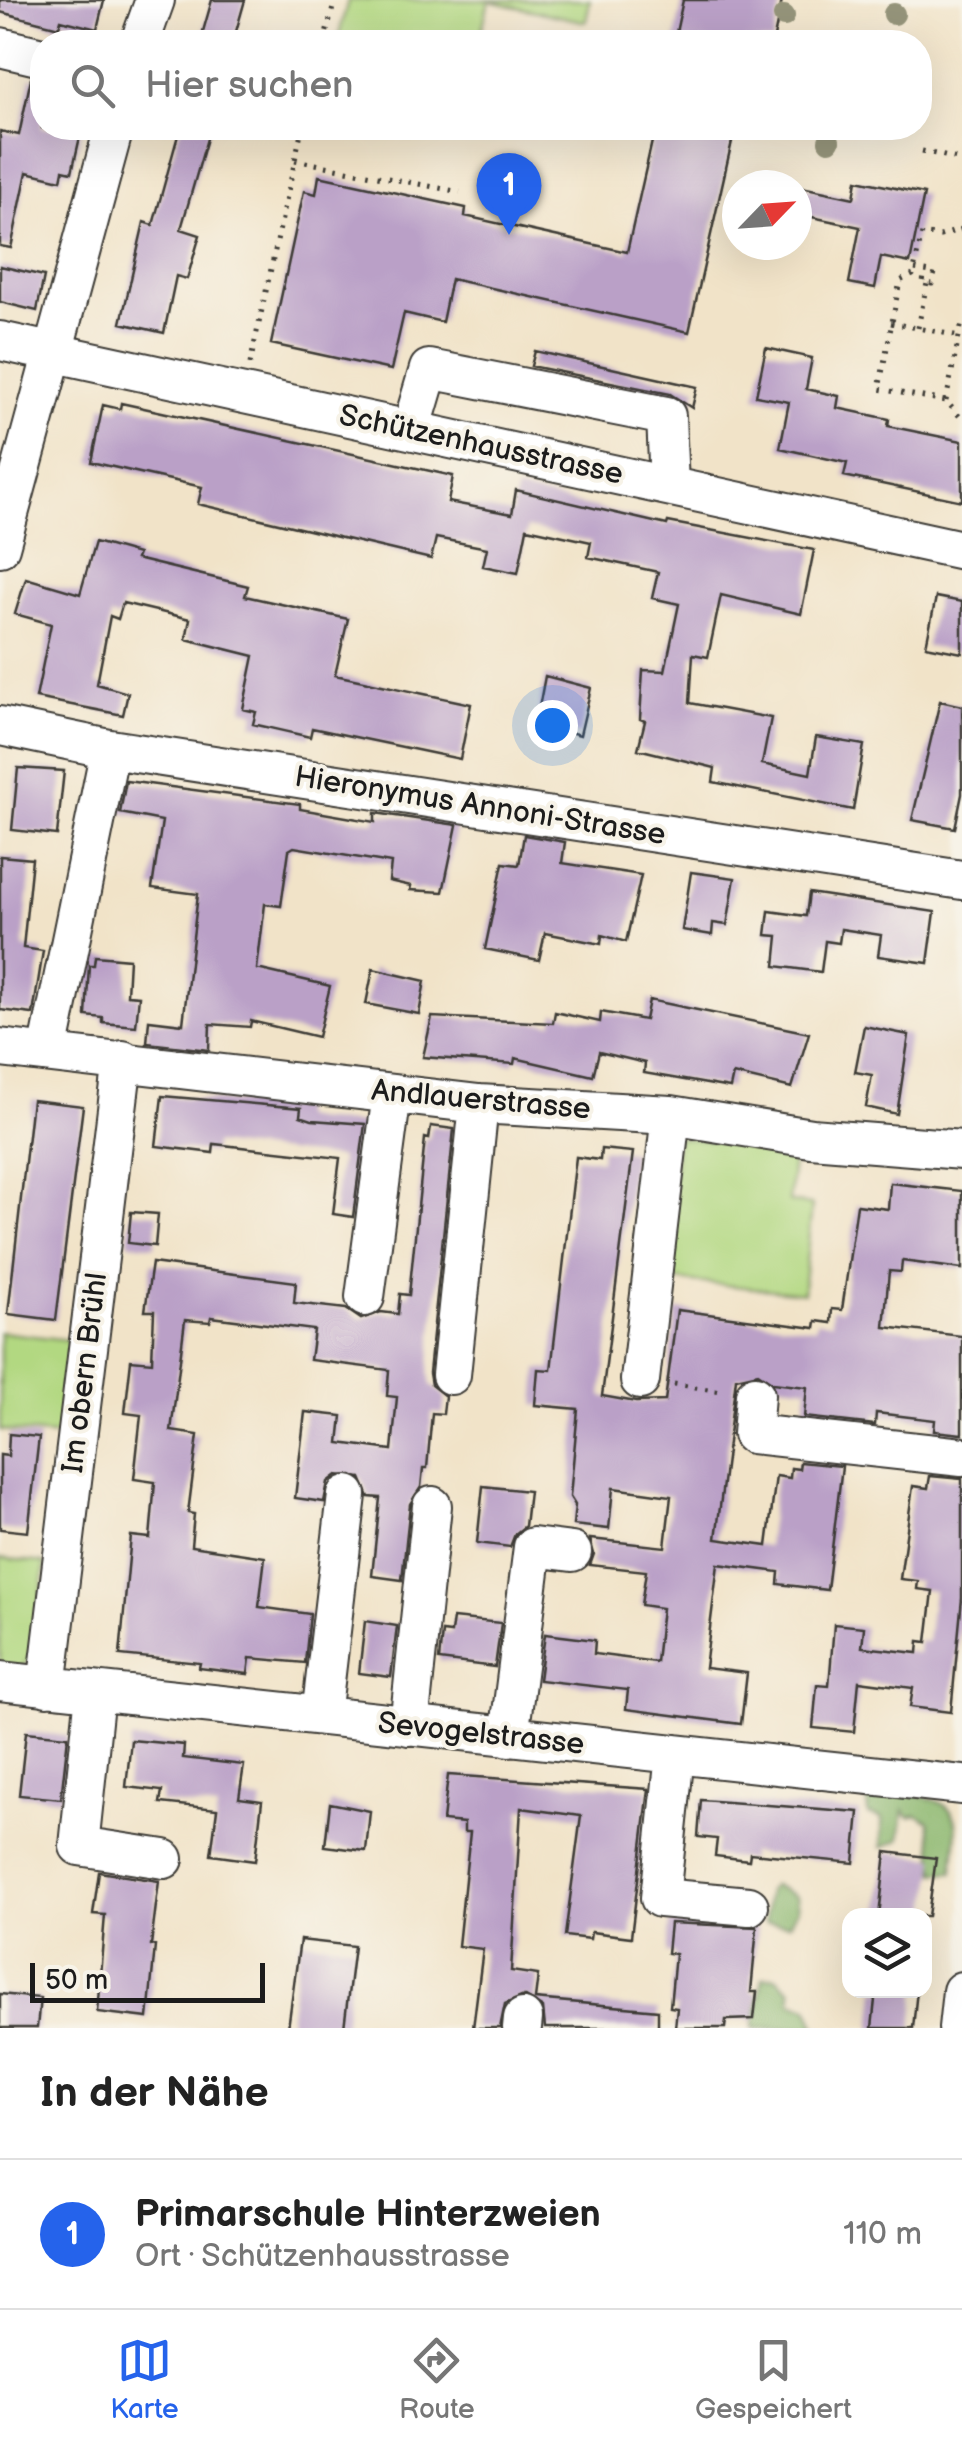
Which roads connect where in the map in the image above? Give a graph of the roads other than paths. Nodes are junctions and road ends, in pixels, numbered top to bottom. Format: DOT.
graph roads {
  1 [pos="155,0"];
  2 [pos="144,30"];
  3 [pos="0,47"];
  4 [pos="30,54"];
  5 [pos="111,140"];
  6 [pos="0,341"];
  7 [pos="52,352"];
  8 [pos="411,430"];
  9 [pos="668,486"];
  10 [pos="0,547"];
  11 [pos="962,550"];
  12 [pos="0,726"];
  13 [pos="110,749"];
  14 [pos="962,880"];
  15 [pos="0,1048"];
  16 [pos="48,1054"];
  17 [pos="123,1060"];
  18 [pos="392,1094"];
  19 [pos="478,1104"];
  20 [pos="671,1115"];
  21 [pos="962,1150"];
  22 [pos="365,1296"];
  23 [pos="452,1375"];
  24 [pos="640,1380"];
  25 [pos="755,1395"];
  26 [pos="962,1457"];
  27 [pos="347,1495"];
  28 [pos="432,1506"];
  29 [pos="572,1552"];
  30 [pos="0,1681"];
  31 [pos="47,1687"];
  32 [pos="95,1692"];
  33 [pos="321,1716"];
  34 [pos="409,1726"];
  35 [pos="509,1737"];
  36 [pos="675,1754"];
  37 [pos="962,1786"];
  38 [pos="164,1858"];
  39 [pos="749,1906"];
  40 [pos="962,1991"];
  41 [pos="958,2028"];
  1 -- 2 [label="street"];
  3 -- 4 [label="street"];
  5 -- 7 [label="street"];
  6 -- 7 [label="street, Schützenhausstrasse"];
  7 -- 8 [label="street, Schützenhausstrasse"];
  7 -- 10 [label="street"];
  8 -- 9 [label="street, Schützenhausstrasse"];
  8 -- 9 [label="street"];
  9 -- 11 [label="street, Schützenhausstrasse"];
  12 -- 13 [label="street, Hieronymus Annoni-Strasse"];
  13 -- 14 [label="street, Hieronymus Annoni-Strasse"];
  13 -- 16 [label="street"];
  15 -- 16 [label="street, Andlauerstrasse"];
  16 -- 17 [label="street, Andlauerstrasse"];
  17 -- 18 [label="street, Andlauerstrasse"];
  17 -- 31 [label="street, Im obern Brühl"];
  18 -- 19 [label="street, Andlauerstrasse"];
  18 -- 22 [label="street"];
  19 -- 20 [label="street, Andlauerstrasse"];
  19 -- 23 [label="street"];
  20 -- 21 [label="street, Andlauerstrasse"];
  20 -- 24 [label="street"];
  25 -- 26 [label="street"];
  27 -- 33 [label="street"];
  28 -- 34 [label="street"];
  29 -- 35 [label="street"];
  30 -- 31 [label="street, Sevogelstrasse"];
  31 -- 32 [label="street, Sevogelstrasse"];
  32 -- 33 [label="street, Sevogelstrasse"];
  32 -- 38 [label="street"];
  33 -- 34 [label="street, Sevogelstrasse"];
  34 -- 35 [label="street, Sevogelstrasse"];
  35 -- 36 [label="street, Sevogelstrasse"];
  36 -- 37 [label="street, Sevogelstrasse"];
  36 -- 39 [label="street"];
  40 -- 41 [label="street"];
}
